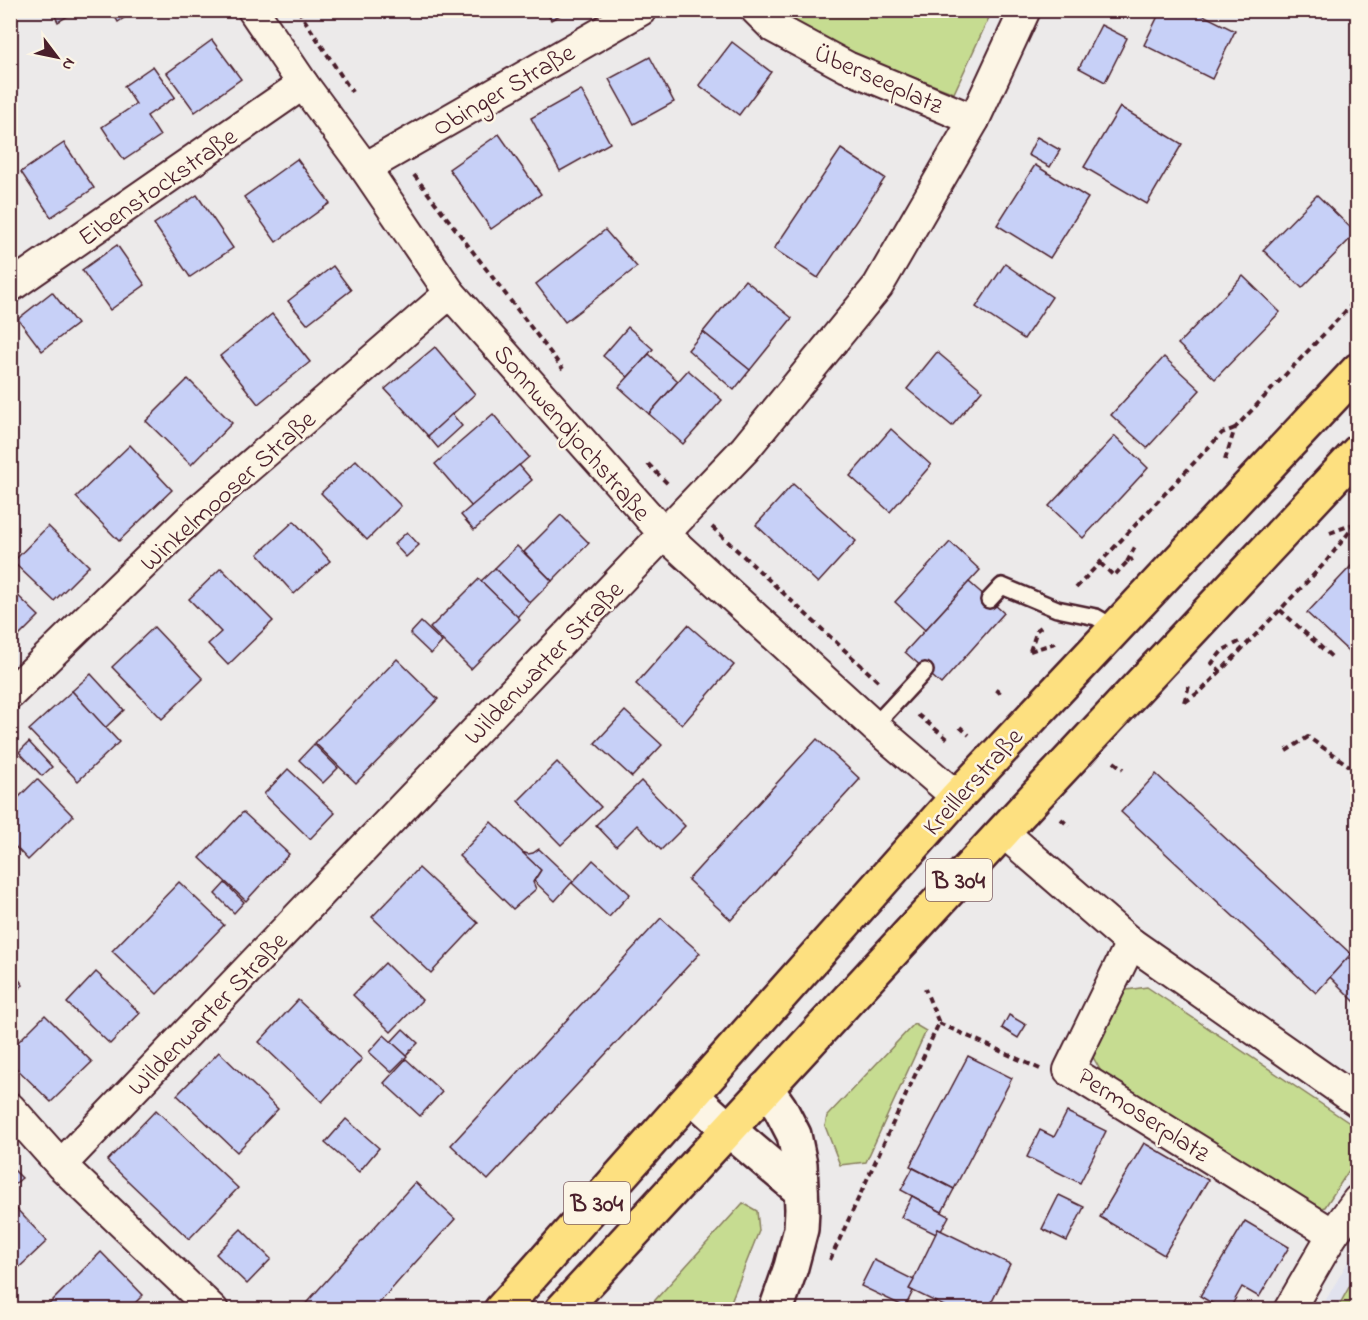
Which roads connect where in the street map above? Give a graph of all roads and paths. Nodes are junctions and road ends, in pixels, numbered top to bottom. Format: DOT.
graph roads {
  1 [pos="253,10"];
  2 [pos="298,10"];
  3 [pos="640,10"];
  4 [pos="756,10"];
  5 [pos="1024,10"];
  6 [pos="303,84"];
  7 [pos="356,98"];
  8 [pos="974,120"];
  9 [pos="394,151"];
  10 [pos="365,168"];
  11 [pos="10,287"];
  12 [pos="450,293"];
  13 [pos="1358,298"];
  14 [pos="564,370"];
  15 [pos="1358,370"];
  16 [pos="1358,452"];
  17 [pos="644,460"];
  18 [pos="692,506"];
  19 [pos="1357,522"];
  20 [pos="665,536"];
  21 [pos="1135,547"];
  22 [pos="1135,558"];
  23 [pos="1127,562"];
  24 [pos="1100,563"];
  25 [pos="989,600"];
  26 [pos="1057,609"];
  27 [pos="1280,610"];
  28 [pos="1115,628"];
  29 [pos="1239,642"];
  30 [pos="1030,651"];
  31 [pos="1334,659"];
  32 [pos="925,671"];
  33 [pos="1221,672"];
  34 [pos="996,689"];
  35 [pos="10,694"];
  36 [pos="1002,694"];
  37 [pos="899,700"];
  38 [pos="1184,702"];
  39 [pos="874,726"];
  40 [pos="949,740"];
  41 [pos="1286,751"];
  42 [pos="1114,761"];
  43 [pos="1123,769"];
  44 [pos="1358,772"];
  45 [pos="957,797"];
  46 [pos="1003,832"];
  47 [pos="1131,943"];
  48 [pos="926,989"];
  49 [pos="939,1023"];
  50 [pos="1042,1070"];
  51 [pos="766,1088"];
  52 [pos="692,1096"];
  53 [pos="1358,1102"];
  54 [pos="10,1108"];
  55 [pos="728,1129"];
  56 [pos="62,1165"];
  57 [pos="801,1191"];
  58 [pos="1358,1200"];
  59 [pos="1333,1234"];
  60 [pos="830,1260"];
  61 [pos="213,1310"];
  62 [pos="501,1310"];
  63 [pos="562,1310"];
  64 [pos="776,1310"];
  65 [pos="1289,1310"];
  1 -- 6 [label="street, Sonnwendjochstraße"];
  2 -- 7 [label="path"];
  3 -- 9 [label="street, Obinger Straße"];
  4 -- 8 [label="street, Überseeplatz"];
  5 -- 8 [label="street, Wildenwarter Straße"];
  6 -- 10 [label="street, Sonnwendjochstraße"];
  6 -- 11 [label="street, Eibenstockstraße"];
  8 -- 18 [label="street, Wildenwarter Straße"];
  9 -- 10 [label="street, Obinger Straße"];
  9 -- 14 [label="path"];
  10 -- 12 [label="street, Sonnwendjochstraße"];
  12 -- 20 [label="street, Sonnwendjochstraße"];
  12 -- 35 [label="street, Winkelmooser Straße"];
  13 -- 24 [label="path"];
  15 -- 28 [label="main road, Kreillerstraße / B 304"];
  16 -- 46 [label="main road, B 304"];
  17 -- 18 [label="path"];
  18 -- 20 [label="street, Wildenwarter Straße"];
  18 -- 37 [label="path"];
  19 -- 27 [label="path"];
  20 -- 39 [label="street, Sonnwendjochstraße"];
  20 -- 56 [label="street, Wildenwarter Straße"];
  21 -- 23 [label="path"];
  22 -- 23 [label="path"];
  23 -- 24 [label="path"];
  24 -- 26 [label="path"];
  25 -- 26 [label="lane"];
  26 -- 28 [label="lane"];
  26 -- 30 [label="path"];
  27 -- 31 [label="path"];
  27 -- 33 [label="path"];
  28 -- 45 [label="main road, Kreillerstraße / B 304"];
  29 -- 33 [label="path"];
  32 -- 37 [label="lane"];
  33 -- 38 [label="path"];
  34 -- 36 [label="path"];
  37 -- 39 [label="lane"];
  37 -- 40 [label="path"];
  39 -- 45 [label="street, Sonnwendjochstraße"];
  41 -- 44 [label="path"];
  42 -- 43 [label="path"];
  45 -- 52 [label="main road, Kreillerstraße / B 304"];
  46 -- 47 [label="street"];
  46 -- 51 [label="main road, B 304"];
  47 -- 53 [label="street"];
  47 -- 59 [label="street, Permoserplatz"];
  48 -- 49 [label="path"];
  49 -- 50 [label="path"];
  49 -- 60 [label="path"];
  51 -- 55 [label="main road, B 304"];
  51 -- 57 [label="street"];
  52 -- 55 [label="street"];
  52 -- 62 [label="main road, Kreillerstraße / B 304"];
  54 -- 56 [label="street"];
  55 -- 57 [label="street"];
  55 -- 63 [label="main road, B 304"];
  56 -- 61 [label="street"];
  57 -- 64 [label="street"];
  58 -- 59 [label="street"];
  59 -- 65 [label="street"];
}
